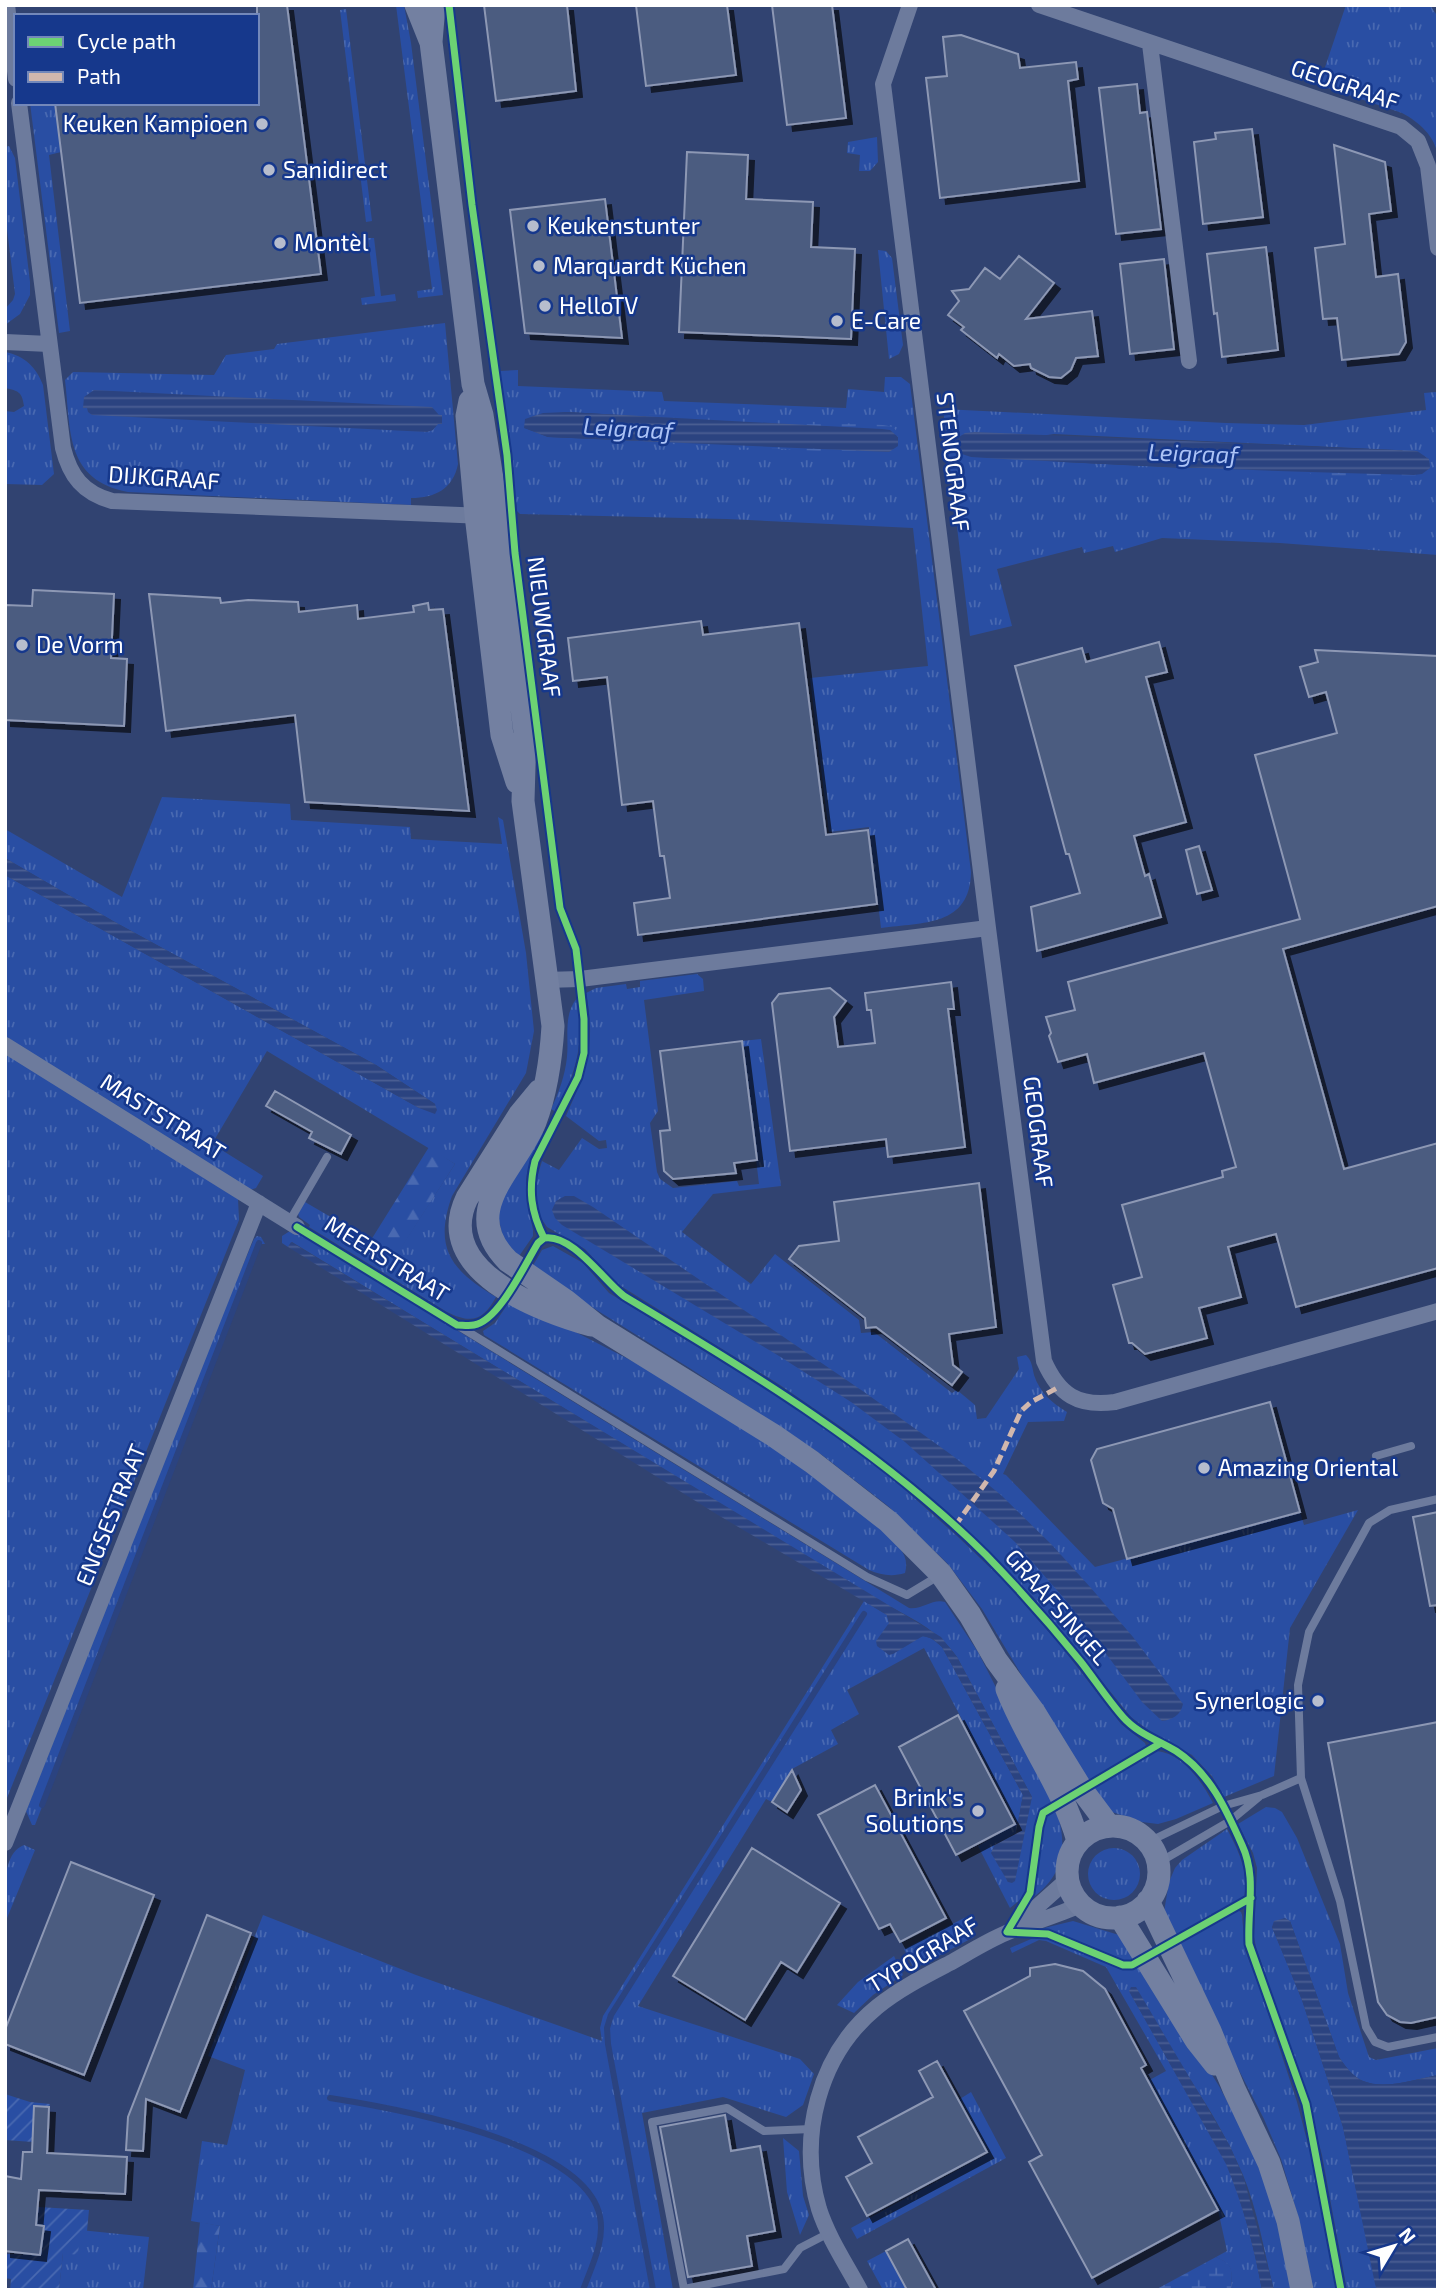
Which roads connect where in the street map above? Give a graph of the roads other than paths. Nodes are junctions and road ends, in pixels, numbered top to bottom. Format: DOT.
graph roads {
  1 [pos="7,5"];
  2 [pos="416,5"];
  3 [pos="434,5"];
  4 [pos="910,5"];
  5 [pos="1039,5"];
  6 [pos="431,43"];
  7 [pos="1150,44"];
  8 [pos="14,63"];
  9 [pos="19,105"];
  10 [pos="1438,248"];
  11 [pos="5,342"];
  12 [pos="49,344"];
  13 [pos="1189,361"];
  14 [pos="487,516"];
  15 [pos="988,928"];
  16 [pos="545,980"];
  17 [pos="5,1045"];
  18 [pos="327,1157"];
  19 [pos="259,1203"];
  20 [pos="293,1224"];
  21 [pos="1438,1311"];
  22 [pos="457,1325"];
  23 [pos="1411,1446"];
  24 [pos="1376,1456"];
  25 [pos="1438,1499"];
  26 [pos="941,1574"];
  27 [pos="996,1660"];
  28 [pos="1301,1778"];
  29 [pos="1262,1795"];
  30 [pos="1109,1826"];
  31 [pos="1078,1841"];
  32 [pos="5,1843"];
  33 [pos="1153,1852"];
  34 [pos="1067,1880"];
  35 [pos="1148,1901"];
  36 [pos="1080,1905"];
  37 [pos="1120,1917"];
  38 [pos="1007,1933"];
  39 [pos="1438,2037"];
  40 [pos="1234,2089"];
  41 [pos="811,2129"];
  42 [pos="829,2232"];
  43 [pos="860,2290"];
  44 [pos="1302,2290"];
  1 -- 8 [label="street"];
  2 -- 6 [label="street, NIEUWGRAAF"];
  3 -- 6 [label="street, NIEUWGRAAF"];
  4 -- 15 [label="street, STENOGRAAF"];
  5 -- 7 [label="street, GEOGRAAF"];
  6 -- 14 [label="street, NIEUWGRAAF"];
  7 -- 10 [label="street, GEOGRAAF"];
  7 -- 13 [label="street"];
  9 -- 12 [label="street, DIJKGRAAF"];
  11 -- 12 [label="street"];
  12 -- 14 [label="street, DIJKGRAAF"];
  14 -- 16 [label="street, NIEUWGRAAF"];
  15 -- 16 [label="street"];
  15 -- 21 [label="street, GEOGRAAF"];
  16 -- 26 [label="street, NIEUWGRAAF"];
  17 -- 19 [label="street, MASTSTRAAT"];
  18 -- 20 [label="lane"];
  19 -- 20 [label="street, MASTSTRAAT"];
  19 -- 32 [label="street, ENGSESTRAAT"];
  22 -- 26 [label="lane, MEERSTRAAT"];
  23 -- 24 [label="lane"];
  25 -- 28 [label="lane"];
  26 -- 27 [label="street"];
  27 -- 30 [label="street"];
  27 -- 31 [label="street"];
  28 -- 29 [label="lane"];
  28 -- 39 [label="lane"];
  29 -- 33 [label="lane"];
  29 -- 33 [label="lane"];
  30 -- 31 [label="street"];
  30 -- 33 [label="street"];
  31 -- 34 [label="street"];
  33 -- 35 [label="street"];
  34 -- 36 [label="street"];
  34 -- 38 [label="street, TYPOGRAAF"];
  35 -- 37 [label="street"];
  35 -- 40 [label="street"];
  36 -- 37 [label="street"];
  36 -- 38 [label="street, TYPOGRAAF"];
  37 -- 40 [label="street"];
  38 -- 41 [label="street, TYPOGRAAF"];
  40 -- 44 [label="street"];
  41 -- 42 [label="street, TYPOGRAAF"];
  41 -- 42 [label="lane"];
  42 -- 43 [label="street, TYPOGRAAF"];
}
